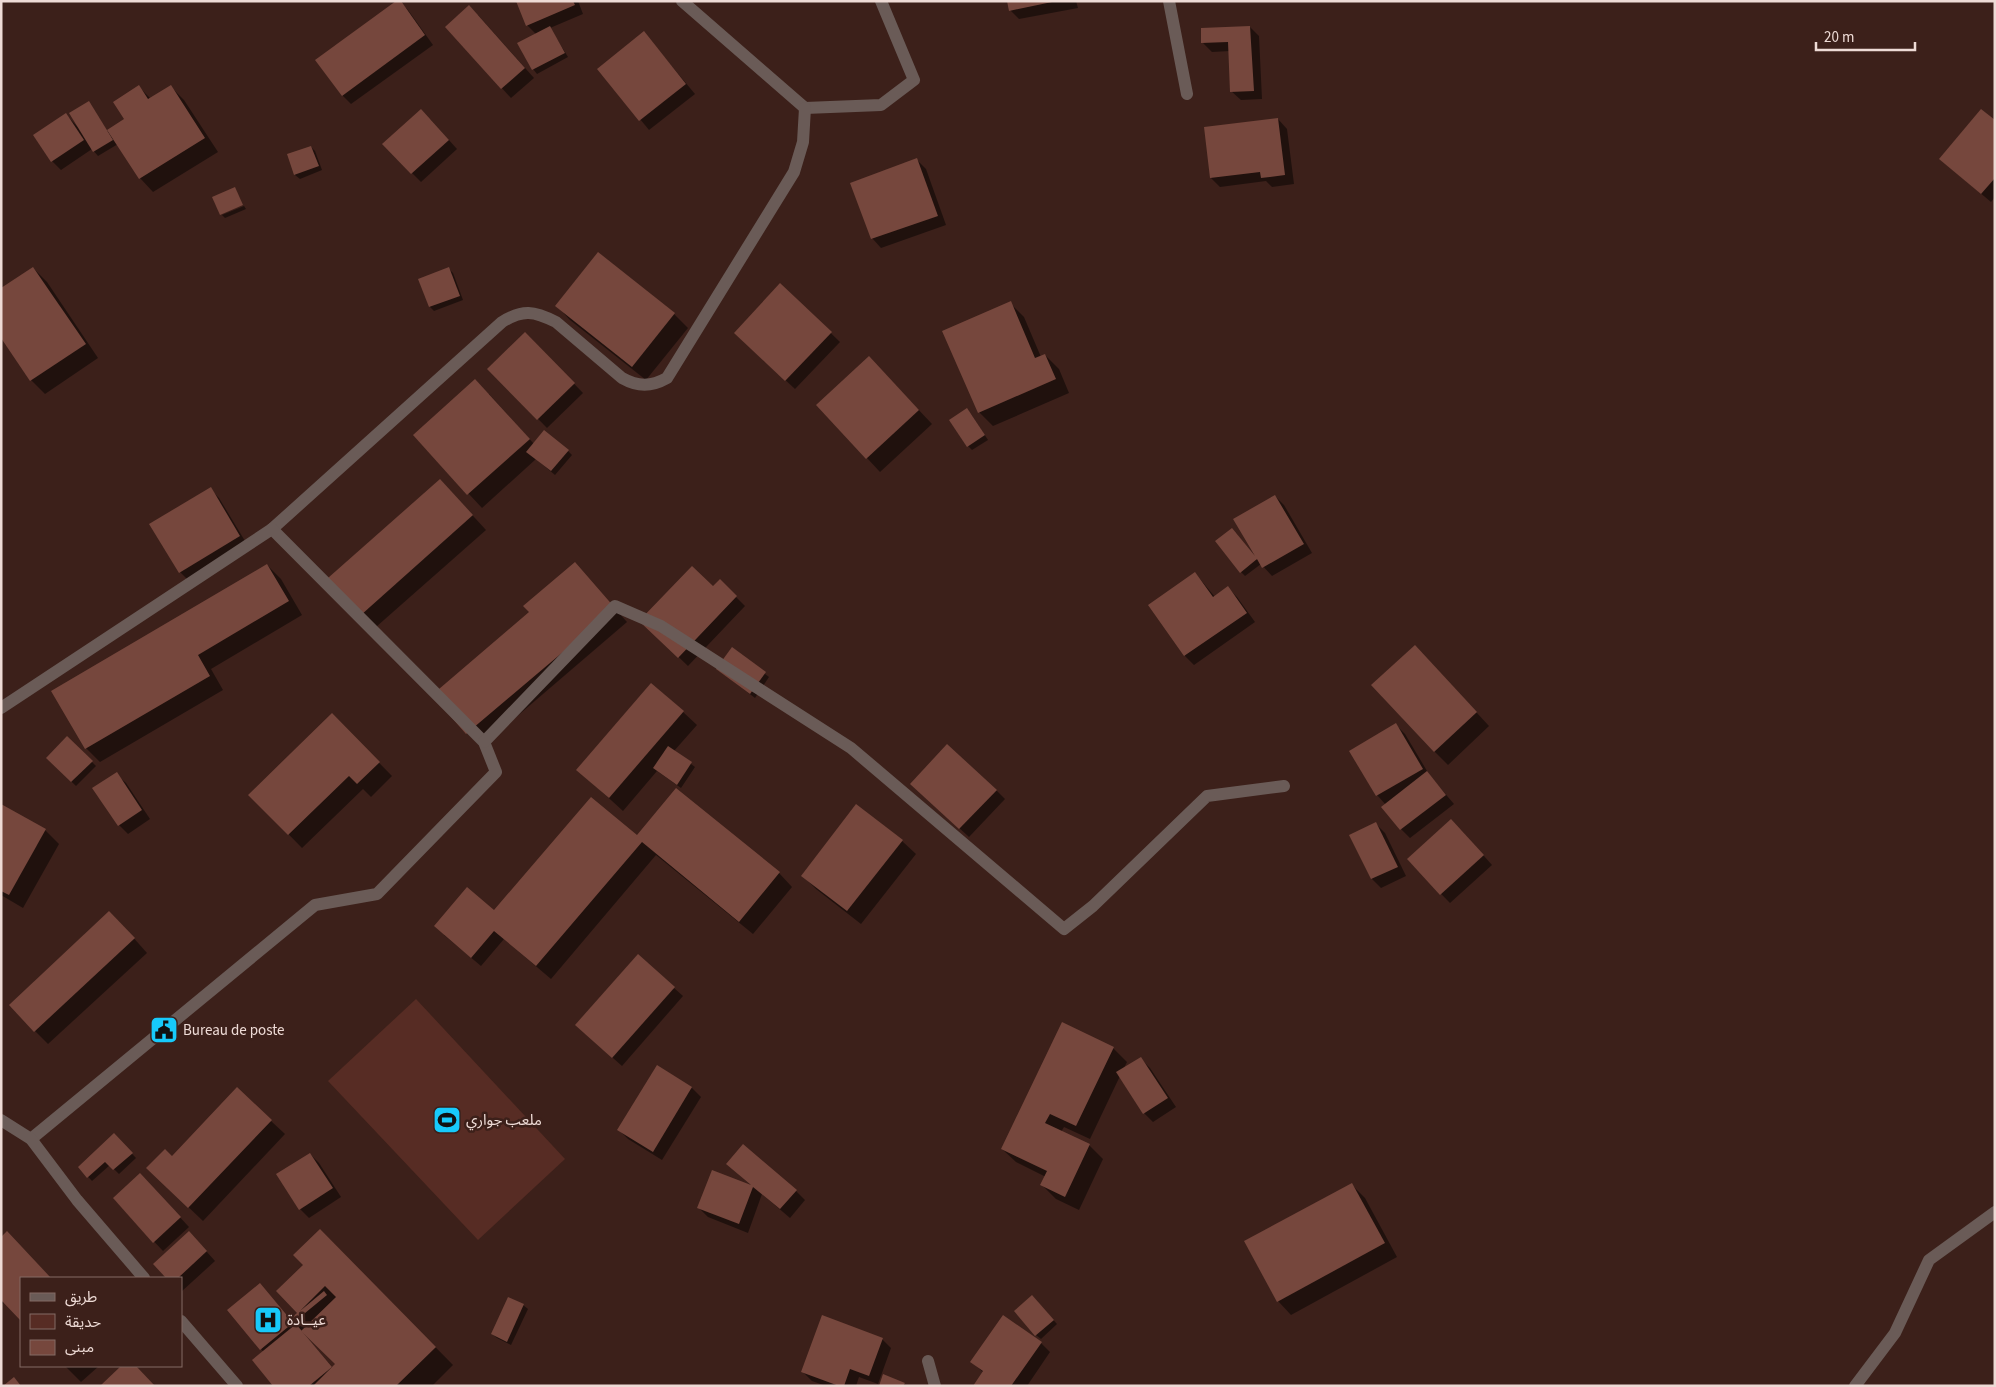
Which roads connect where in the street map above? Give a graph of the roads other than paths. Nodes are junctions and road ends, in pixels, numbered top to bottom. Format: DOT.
graph roads {
  1 [pos="682,1"];
  2 [pos="881,1"];
  3 [pos="1169,1"];
  4 [pos="1187,94"];
  5 [pos="805,108"];
  6 [pos="272,529"];
  7 [pos="1,708"];
  8 [pos="484,742"];
  9 [pos="1284,786"];
  10 [pos="1,1120"];
  11 [pos="31,1139"];
  12 [pos="1995,1212"];
  13 [pos="143,1277"];
  14 [pos="182,1322"];
  15 [pos="928,1361"];
  16 [pos="237,1386"];
  17 [pos="935,1386"];
  18 [pos="1855,1386"];
  1 -- 5 [label="street"];
  2 -- 5 [label="street"];
  3 -- 4 [label="street"];
  5 -- 6 [label="street"];
  6 -- 7 [label="street"];
  6 -- 8 [label="street"];
  8 -- 9 [label="street"];
  8 -- 11 [label="street"];
  10 -- 11 [label="street"];
  11 -- 13 [label="street"];
  12 -- 18 [label="street"];
  14 -- 16 [label="street"];
  15 -- 17 [label="street"];
}
